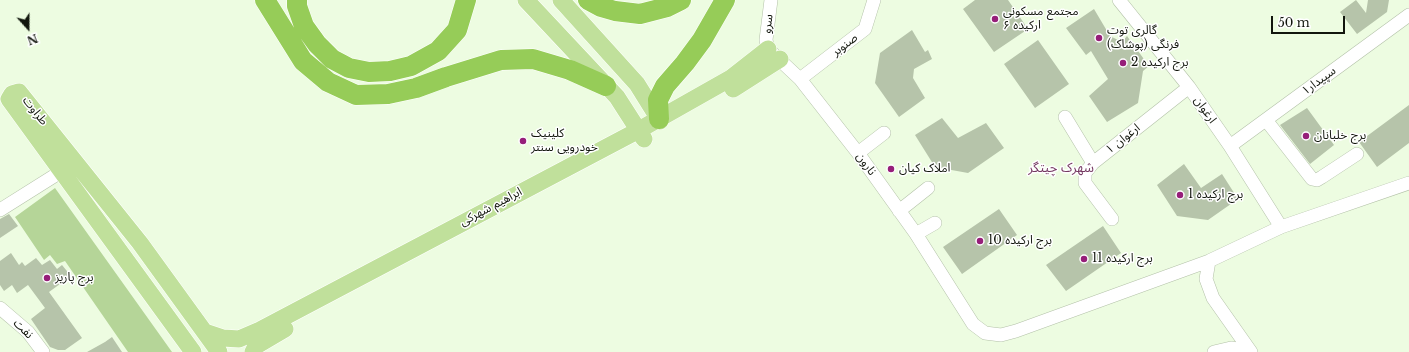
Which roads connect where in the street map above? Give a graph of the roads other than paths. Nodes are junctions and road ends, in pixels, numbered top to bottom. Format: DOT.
graph roads {
  1 [pos="265,0"];
  2 [pos="297,0"];
  3 [pos="466,0"];
  4 [pos="526,0"];
  5 [pos="561,0"];
  6 [pos="588,0"];
  7 [pos="680,0"];
  8 [pos="725,0"];
  9 [pos="771,0"];
  10 [pos="874,0"];
  11 [pos="1119,0"];
  12 [pos="1409,16"];
  13 [pos="774,54"];
  14 [pos="800,79"];
  15 [pos="606,86"];
  16 [pos="1189,88"];
  17 [pos="648,101"];
  18 [pos="5,102"];
  19 [pos="627,112"];
  20 [pos="1065,117"];
  21 [pos="1266,120"];
  22 [pos="662,124"];
  23 [pos="884,133"];
  24 [pos="641,135"];
  25 [pos="1230,146"];
  26 [pos="858,153"];
  27 [pos="1357,154"];
  28 [pos="1093,163"];
  29 [pos="62,171"];
  30 [pos="1409,183"];
  31 [pos="928,188"];
  32 [pos="0,210"];
  33 [pos="899,211"];
  34 [pos="1112,219"];
  35 [pos="935,223"];
  36 [pos="1281,227"];
  37 [pos="916,234"];
  38 [pos="140,243"];
  39 [pos="124,255"];
  40 [pos="1208,261"];
  41 [pos="0,308"];
  42 [pos="204,332"];
  43 [pos="1250,351"];
  44 [pos="42,352"];
  45 [pos="193,352"];
  46 [pos="219,352"];
  47 [pos="253,352"];
  48 [pos="1214,352"];
  1 -- 15 [label="highway"];
  2 -- 3 [label="highway"];
  4 -- 15 [label="main road"];
  5 -- 17 [label="main road"];
  6 -- 7 [label="highway"];
  8 -- 22 [label="highway"];
  9 -- 13 [label="street, سرو"];
  10 -- 14 [label="street, صنوبر"];
  11 -- 16 [label="street, ارغوان"];
  12 -- 21 [label="street, سپیدار۱"];
  13 -- 14 [label="street, نارون"];
  13 -- 22 [label="main road, ابراهیم شهرکی"];
  14 -- 26 [label="street, نارون"];
  15 -- 19 [label="main road"];
  16 -- 25 [label="street, ارغوان"];
  16 -- 28 [label="street, ارغوان ۱"];
  17 -- 19 [label="main road"];
  17 -- 22 [label="main road"];
  18 -- 29 [label="main road, طراوت"];
  18 -- 38 [label="main road, طراوت"];
  19 -- 24 [label="main road"];
  20 -- 28 [label="street"];
  21 -- 25 [label="street, سپیدار۱"];
  21 -- 27 [label="street"];
  22 -- 24 [label="main road, ابراهیم شهرکی"];
  23 -- 26 [label="street"];
  24 -- 42 [label="main road, ابراهیم شهرکی"];
  24 -- 47 [label="main road, ابراهیم شهرکی"];
  25 -- 36 [label="street, ارغوان"];
  26 -- 33 [label="street, نارون"];
  28 -- 34 [label="street, ارغوان ۱"];
  29 -- 32 [label="street"];
  29 -- 39 [label="main road, طراوت"];
  30 -- 36 [label="street, نارون"];
  31 -- 33 [label="street"];
  33 -- 37 [label="street, نارون"];
  35 -- 37 [label="street"];
  36 -- 40 [label="street, نارون"];
  37 -- 40 [label="street, نارون"];
  38 -- 39 [label="main road"];
  38 -- 42 [label="main road, طراوت"];
  39 -- 45 [label="main road, طراوت"];
  40 -- 43 [label="street"];
  41 -- 44 [label="street, نفت"];
  42 -- 46 [label="main road, طراوت"];
  43 -- 48 [label="street"];
}
